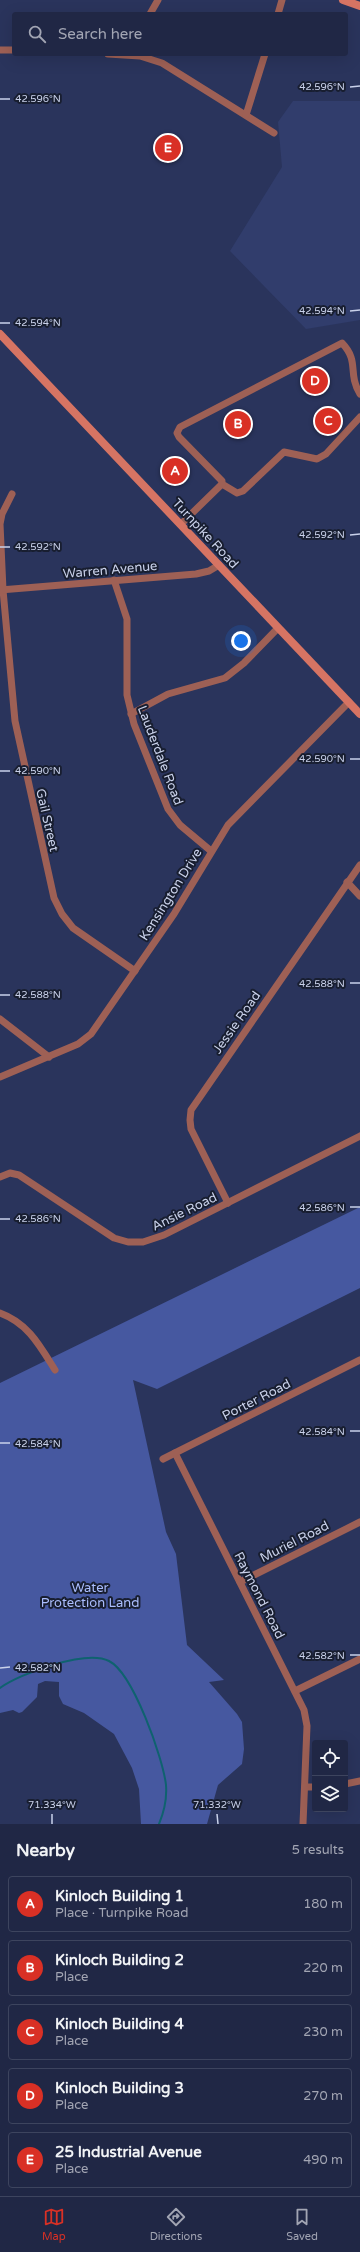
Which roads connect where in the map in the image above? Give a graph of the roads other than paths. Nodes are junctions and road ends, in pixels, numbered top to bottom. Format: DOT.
graph roads {
  1 [pos="158,0"];
  2 [pos="282,0"];
  3 [pos="342,0"];
  4 [pos="360,6"];
  5 [pos="151,12"];
  6 [pos="279,12"];
  7 [pos="0,50"];
  8 [pos="12,50"];
  9 [pos="140,56"];
  10 [pos="264,56"];
  11 [pos="246,115"];
  12 [pos="274,133"];
  13 [pos="0,334"];
  14 [pos="360,394"];
  15 [pos="360,417"];
  16 [pos="222,484"];
  17 [pos="12,494"];
  18 [pos="181,524"];
  19 [pos="220,565"];
  20 [pos="114,580"];
  21 [pos="2,590"];
  22 [pos="278,628"];
  23 [pos="349,702"];
  24 [pos="131,714"];
  25 [pos="360,714"];
  26 [pos="211,851"];
  27 [pos="360,865"];
  28 [pos="347,882"];
  29 [pos="360,896"];
  30 [pos="135,971"];
  31 [pos="0,1019"];
  32 [pos="49,1057"];
  33 [pos="0,1077"];
  34 [pos="360,1136"];
  35 [pos="0,1177"];
  36 [pos="228,1203"];
  37 [pos="0,1313"];
  38 [pos="360,1360"];
  39 [pos="55,1370"];
  40 [pos="175,1453"];
  41 [pos="162,1459"];
  42 [pos="360,1522"];
  43 [pos="240,1582"];
  44 [pos="360,1659"];
  45 [pos="295,1691"];
  46 [pos="360,1781"];
  47 [pos="348,1783"];
  48 [pos="305,1787"];
  49 [pos="312,1787"];
  50 [pos="303,1824"];
  1 -- 5 [label="street"];
  2 -- 6 [label="street"];
  3 -- 4 [label="main road"];
  7 -- 8 [label="street"];
  9 -- 11 [label="street"];
  10 -- 11 [label="street"];
  11 -- 12 [label="street"];
  13 -- 18 [label="main road, Turnpike Road"];
  14 -- 16 [label="street"];
  15 -- 16 [label="street"];
  16 -- 18 [label="street"];
  17 -- 21 [label="street, Gail Street"];
  18 -- 19 [label="main road, Turnpike Road"];
  19 -- 20 [label="street, Warren Avenue"];
  19 -- 22 [label="main road, Turnpike Road"];
  20 -- 21 [label="street, Warren Avenue"];
  20 -- 24 [label="street, Lauderdale Road"];
  21 -- 30 [label="street, Gail Street"];
  22 -- 23 [label="main road, Turnpike Road"];
  22 -- 24 [label="street"];
  23 -- 25 [label="main road, Turnpike Road"];
  23 -- 26 [label="street, Kensington Drive"];
  24 -- 26 [label="street, Lauderdale Road"];
  26 -- 30 [label="street, Kensington Drive"];
  27 -- 28 [label="street, Jessie Road"];
  28 -- 29 [label="street"];
  28 -- 36 [label="street, Jessie Road"];
  30 -- 32 [label="street, Kensington Drive"];
  31 -- 32 [label="street"];
  32 -- 33 [label="street, Kensington Drive"];
  34 -- 36 [label="street, Ansie Road"];
  35 -- 36 [label="street, Ansie Road"];
  37 -- 39 [label="street"];
  38 -- 40 [label="street, Porter Road"];
  40 -- 41 [label="street, Porter Road"];
  40 -- 43 [label="street, Raymond Road"];
  42 -- 43 [label="street, Muriel Road"];
  43 -- 45 [label="street, Raymond Road"];
  44 -- 45 [label="street"];
  45 -- 48 [label="street, Raymond Road"];
  46 -- 47 [label="street"];
  48 -- 49 [label="street"];
  48 -- 50 [label="street, Raymond Road"];
}
